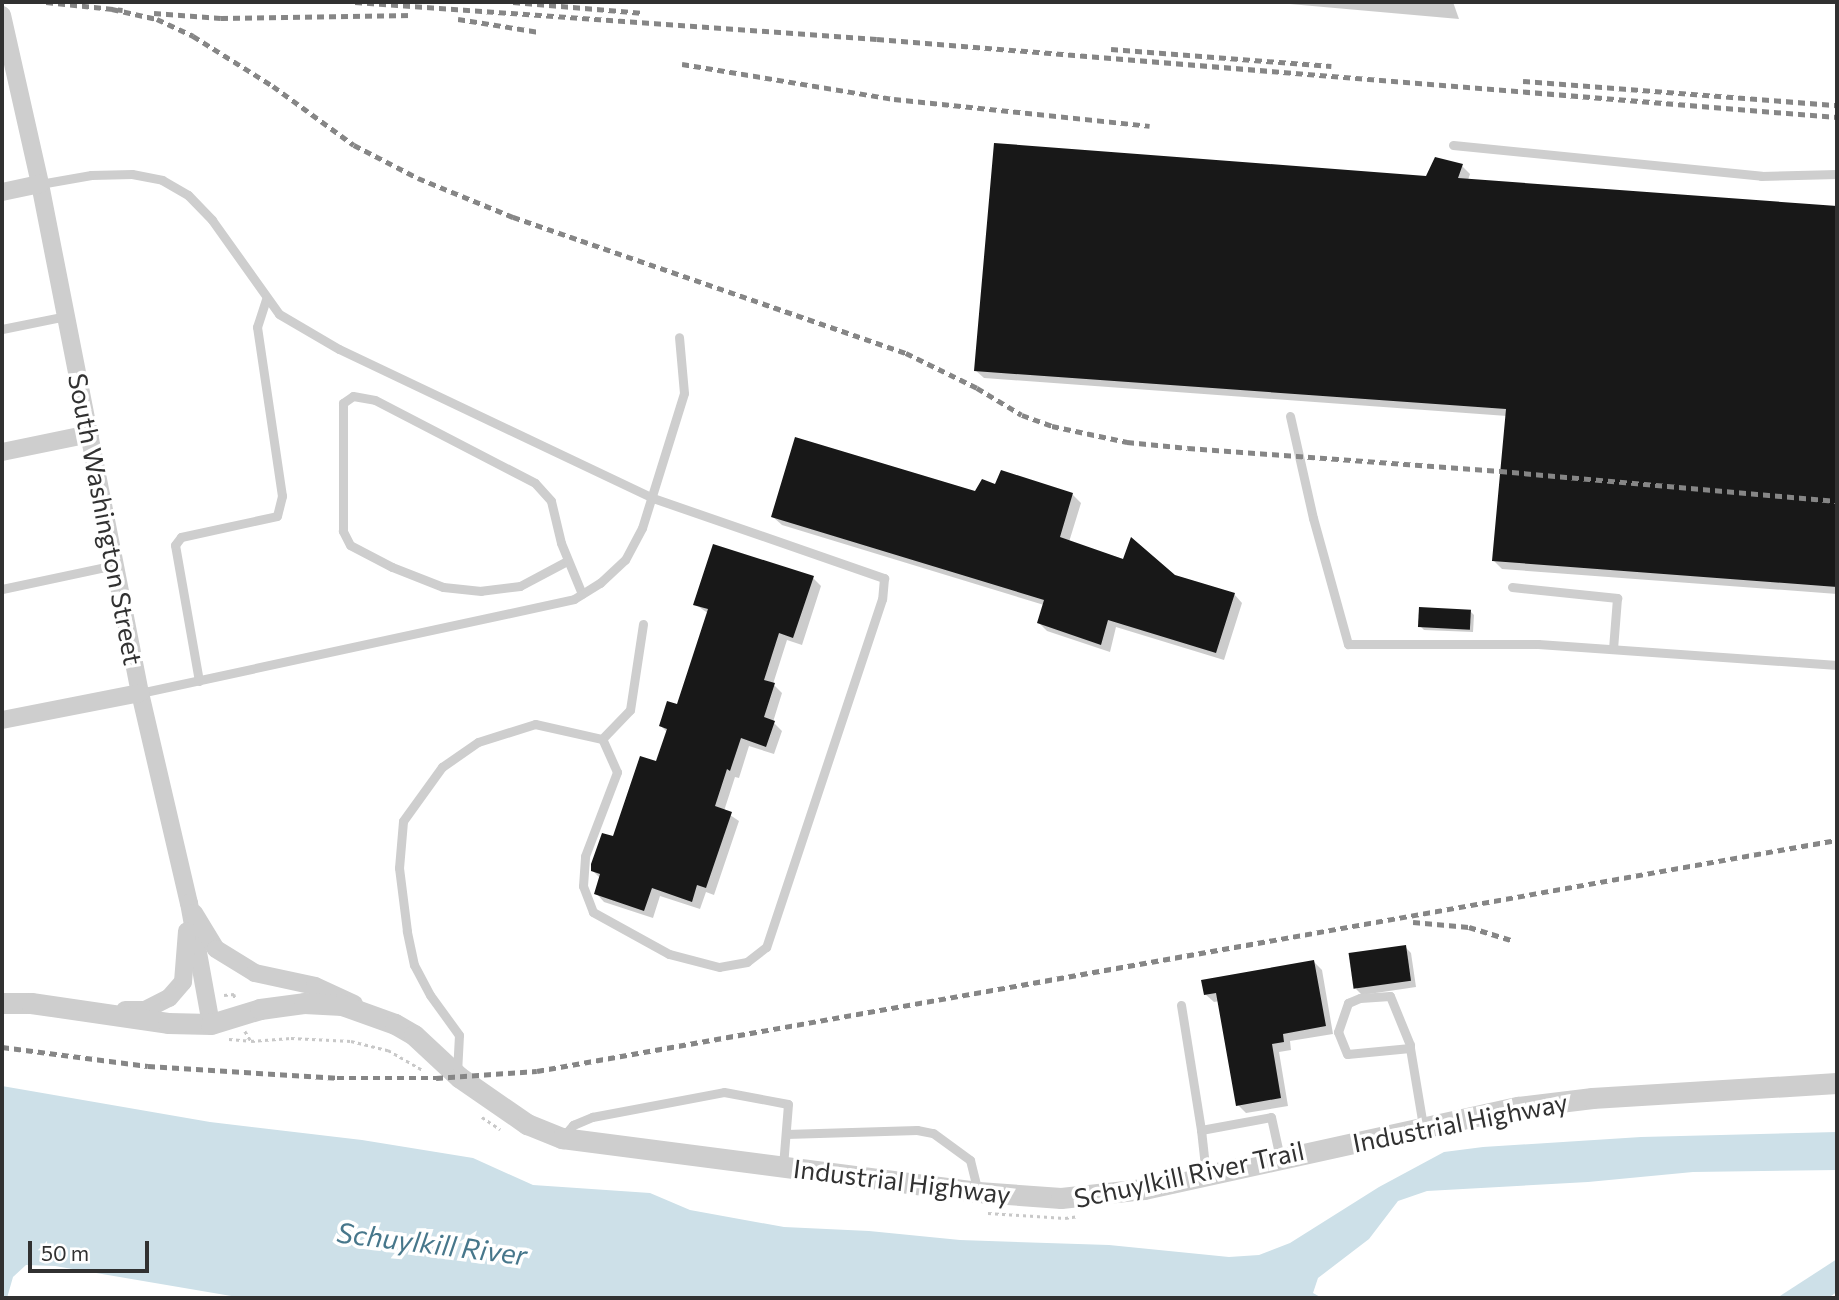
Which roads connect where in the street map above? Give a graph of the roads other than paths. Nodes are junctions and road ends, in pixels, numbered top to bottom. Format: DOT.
graph roads {
  1 [pos="2,15"];
  2 [pos="1452,145"];
  3 [pos="1837,174"];
  4 [pos="40,184"];
  5 [pos="2,192"];
  6 [pos="266,299"];
  7 [pos="66,316"];
  8 [pos="2,328"];
  9 [pos="679,337"];
  10 [pos="1290,416"];
  11 [pos="90,434"];
  12 [pos="2,452"];
  13 [pos="650,497"];
  14 [pos="567,561"];
  15 [pos="115,565"];
  16 [pos="1512,587"];
  17 [pos="2,589"];
  18 [pos="582,594"];
  19 [pos="643,624"];
  20 [pos="1613,649"];
  21 [pos="1837,665"];
  22 [pos="199,681"];
  23 [pos="140,693"];
  24 [pos="2,720"];
  25 [pos="602,739"];
  26 [pos="189,903"];
  27 [pos="2,1003"];
  28 [pos="1181,1005"];
  29 [pos="88,1011"];
  30 [pos="211,1024"];
  31 [pos="395,1024"];
  32 [pos="1410,1048"];
  33 [pos="457,1075"];
  34 [pos="1837,1083"];
  35 [pos="1423,1126"];
  36 [pos="1201,1129"];
  37 [pos="786,1134"];
  38 [pos="563,1138"];
  39 [pos="1280,1158"];
  40 [pos="782,1167"];
  41 [pos="1206,1175"];
  42 [pos="981,1202"];
  1 -- 4 [label="street, South Washington Street"];
  2 -- 3 [label="lane"];
  4 -- 5 [label="street"];
  4 -- 6 [label="lane"];
  4 -- 7 [label="street, South Washington Street"];
  6 -- 13 [label="lane"];
  6 -- 22 [label="lane"];
  7 -- 8 [label="lane"];
  7 -- 11 [label="street, South Washington Street"];
  9 -- 13 [label="lane"];
  10 -- 20 [label="lane"];
  11 -- 12 [label="street"];
  11 -- 15 [label="street, South Washington Street"];
  13 -- 18 [label="lane"];
  13 -- 25 [label="lane"];
  14 -- 14 [label="lane"];
  14 -- 18 [label="lane"];
  15 -- 17 [label="lane"];
  15 -- 23 [label="street, South Washington Street"];
  16 -- 20 [label="lane"];
  18 -- 22 [label="lane"];
  19 -- 25 [label="lane"];
  20 -- 21 [label="lane"];
  22 -- 23 [label="lane"];
  23 -- 24 [label="street"];
  23 -- 26 [label="street, South Washington Street"];
  25 -- 33 [label="lane"];
  26 -- 29 [label="street"];
  26 -- 30 [label="street, South Washington Street"];
  26 -- 31 [label="street"];
  27 -- 29 [label="street, Industrial Highway"];
  28 -- 36 [label="lane"];
  29 -- 30 [label="street, Industrial Highway"];
  30 -- 31 [label="street, Industrial Highway"];
  31 -- 33 [label="street, Industrial Highway"];
  32 -- 32 [label="lane"];
  32 -- 35 [label="lane"];
  33 -- 38 [label="street, Industrial Highway"];
  34 -- 35 [label="street, Industrial Highway"];
  35 -- 39 [label="street, Industrial Highway"];
  36 -- 39 [label="lane"];
  36 -- 41 [label="lane"];
  37 -- 38 [label="lane"];
  37 -- 40 [label="lane"];
  37 -- 42 [label="lane"];
  38 -- 40 [label="street, Industrial Highway"];
  39 -- 41 [label="street, Industrial Highway"];
  40 -- 42 [label="street, Industrial Highway"];
  41 -- 42 [label="street, Industrial Highway"];
}
